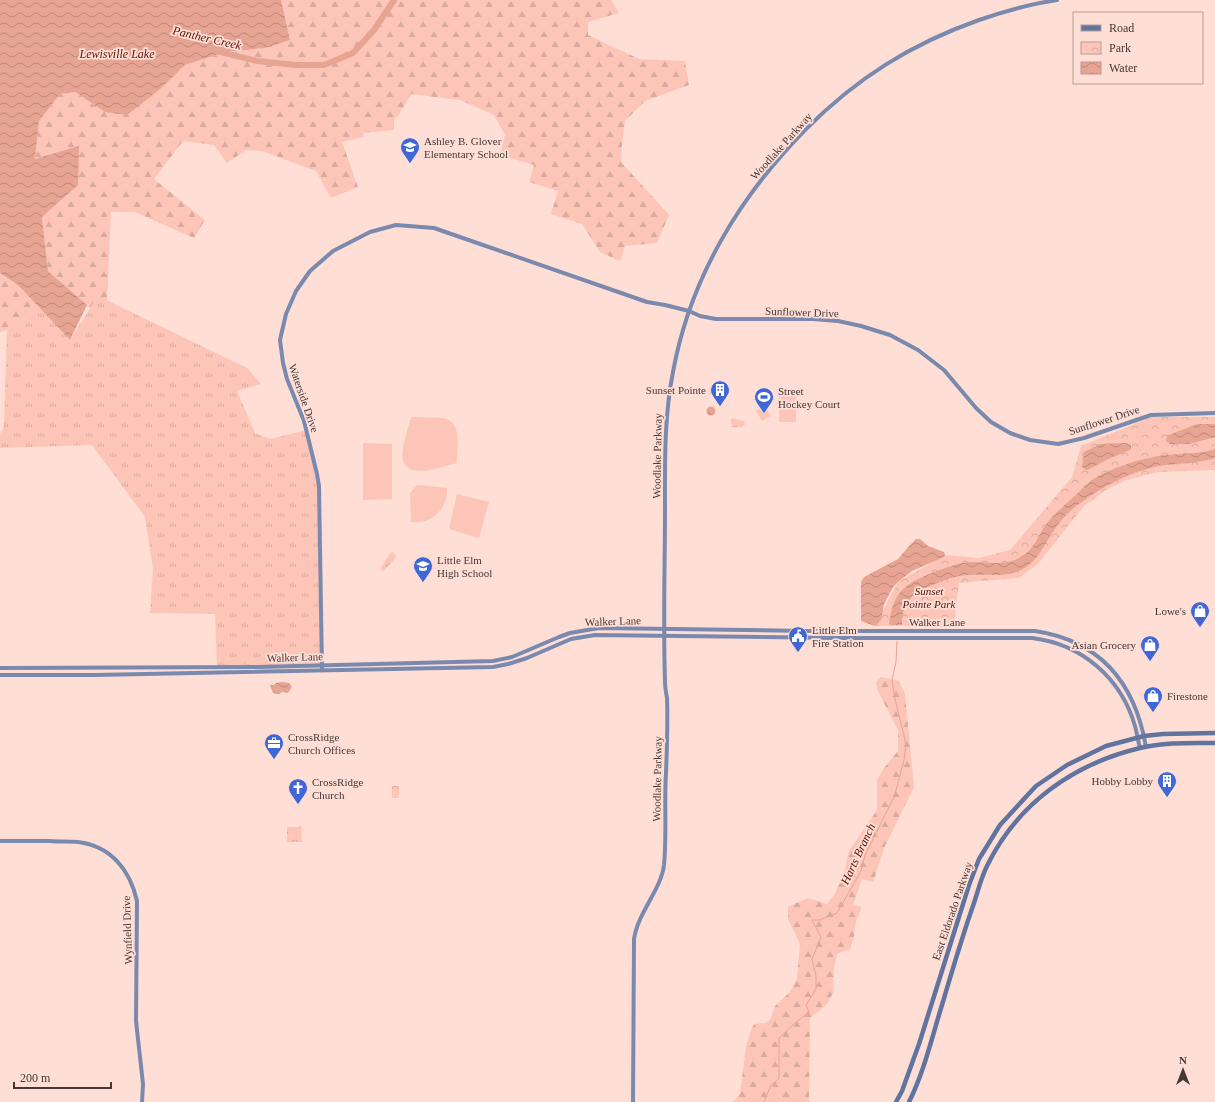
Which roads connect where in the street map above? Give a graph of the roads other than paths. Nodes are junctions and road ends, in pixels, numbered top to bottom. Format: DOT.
graph roads {
  1 [pos="1057,0"];
  2 [pos="453,234"];
  3 [pos="689,311"];
  4 [pos="1215,413"];
  5 [pos="664,629"];
  6 [pos="664,635"];
  7 [pos="217,667"];
  8 [pos="259,667"];
  9 [pos="125,668"];
  10 [pos="322,668"];
  11 [pos="96,670"];
  12 [pos="1,672"];
  13 [pos="259,672"];
  14 [pos="162,674"];
  15 [pos="1215,733"];
  16 [pos="1144,736"];
  17 [pos="1137,738"];
  18 [pos="1215,744"];
  19 [pos="1146,746"];
  20 [pos="1140,748"];
  21 [pos="0,841"];
  22 [pos="142,1102"];
  23 [pos="633,1102"];
  24 [pos="896,1102"];
  25 [pos="909,1102"];
  1 -- 3 [label="street, Woodlake Parkway"];
  2 -- 3 [label="street, Sunflower Drive"];
  2 -- 10 [label="street, Waterside Drive"];
  3 -- 4 [label="street, Sunflower Drive"];
  3 -- 5 [label="street, Woodlake Parkway"];
  5 -- 6 [label="street, Woodlake Parkway"];
  5 -- 10 [label="street, Walker Lane"];
  5 -- 16 [label="street, Walker Lane"];
  6 -- 10 [label="street, Walker Lane"];
  6 -- 17 [label="street, Walker Lane"];
  6 -- 23 [label="street, Woodlake Parkway"];
  7 -- 8 [label="street, Walker Lane"];
  7 -- 9 [label="street, Walker Lane"];
  7 -- 14 [label="street"];
  8 -- 10 [label="street, Walker Lane"];
  8 -- 13 [label="street"];
  9 -- 11 [label="street"];
  9 -- 12 [label="street, Walker Lane"];
  10 -- 13 [label="street, Walker Lane"];
  12 -- 14 [label="street, Walker Lane"];
  13 -- 14 [label="street, Walker Lane"];
  15 -- 16 [label="main road, East Eldorado Parkway"];
  16 -- 17 [label="main road, East Eldorado Parkway"];
  16 -- 19 [label="street, Walker Lane"];
  17 -- 20 [label="street, Walker Lane"];
  17 -- 24 [label="main road, East Eldorado Parkway"];
  18 -- 19 [label="main road, East Eldorado Parkway"];
  19 -- 20 [label="main road, East Eldorado Parkway"];
  20 -- 25 [label="main road, East Eldorado Parkway"];
  21 -- 22 [label="street, Wynfield Drive"];
}
